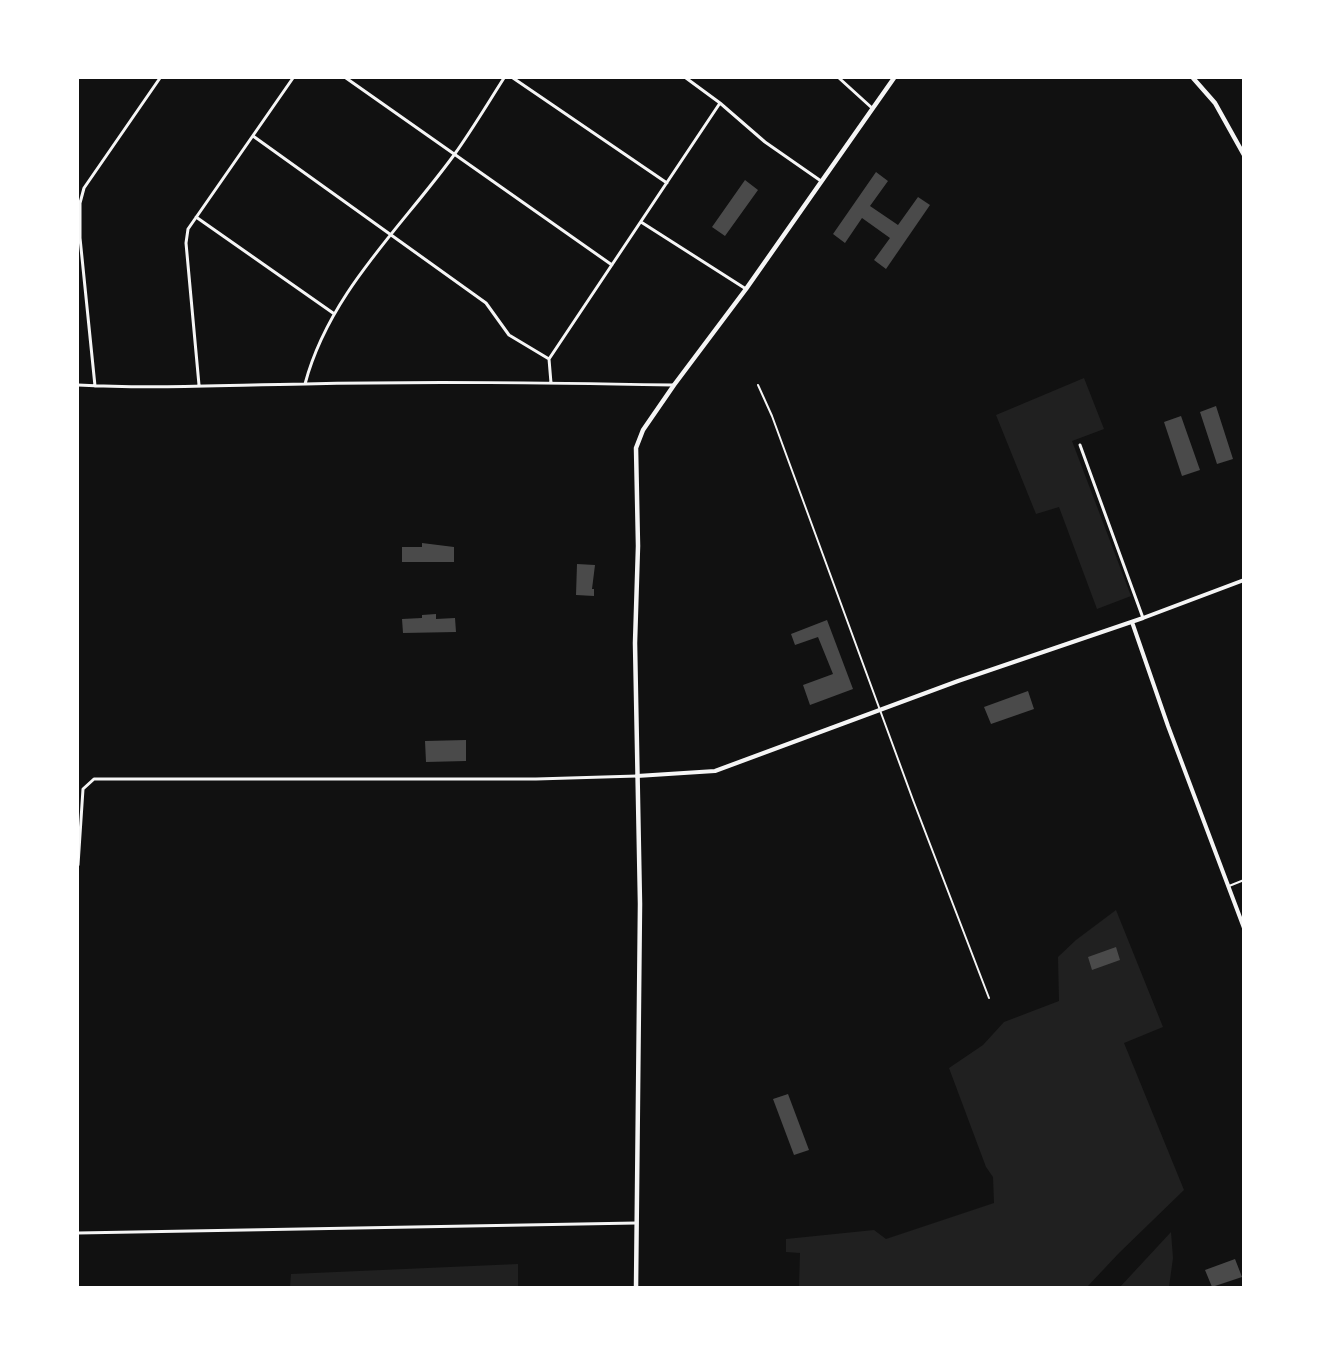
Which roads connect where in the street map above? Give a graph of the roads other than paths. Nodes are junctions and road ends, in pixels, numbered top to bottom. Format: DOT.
graph roads {
  1 [pos="160,78"];
  2 [pos="293,78"];
  3 [pos="346,78"];
  4 [pos="504,78"];
  5 [pos="513,78"];
  6 [pos="686,78"];
  7 [pos="839,78"];
  8 [pos="894,78"];
  9 [pos="1193,78"];
  10 [pos="720,102"];
  11 [pos="872,108"];
  12 [pos="253,136"];
  13 [pos="454,154"];
  14 [pos="1244,155"];
  15 [pos="821,181"];
  16 [pos="666,183"];
  17 [pos="196,217"];
  18 [pos="640,222"];
  19 [pos="390,235"];
  20 [pos="612,266"];
  21 [pos="746,289"];
  22 [pos="334,313"];
  23 [pos="549,359"];
  24 [pos="551,382"];
  25 [pos="305,384"];
  26 [pos="78,385"];
  27 [pos="199,385"];
  28 [pos="674,385"];
  29 [pos="758,385"];
  30 [pos="95,386"];
  31 [pos="1080,445"];
  32 [pos="1244,580"];
  33 [pos="1144,618"];
  34 [pos="1132,622"];
  35 [pos="880,710"];
  36 [pos="637,776"];
  37 [pos="78,865"];
  38 [pos="1244,880"];
  39 [pos="1229,886"];
  40 [pos="1244,928"];
  41 [pos="989,998"];
  42 [pos="636,1223"];
  43 [pos="78,1233"];
  44 [pos="636,1288"];
  1 -- 30 [label="street"];
  2 -- 12 [label="street"];
  3 -- 13 [label="street"];
  4 -- 13 [label="street"];
  5 -- 16 [label="street"];
  6 -- 10 [label="street"];
  7 -- 11 [label="street"];
  8 -- 11 [label="main road"];
  9 -- 14 [label="main road"];
  10 -- 15 [label="street"];
  10 -- 16 [label="street"];
  11 -- 15 [label="main road"];
  12 -- 17 [label="street"];
  12 -- 19 [label="street"];
  13 -- 19 [label="street"];
  13 -- 20 [label="street"];
  15 -- 21 [label="main road"];
  16 -- 18 [label="street"];
  17 -- 22 [label="street"];
  17 -- 27 [label="street"];
  18 -- 20 [label="street"];
  18 -- 21 [label="street"];
  19 -- 22 [label="street"];
  19 -- 23 [label="street"];
  20 -- 23 [label="street"];
  21 -- 28 [label="main road"];
  22 -- 25 [label="street"];
  23 -- 24 [label="street"];
  24 -- 25 [label="street"];
  24 -- 28 [label="street"];
  25 -- 27 [label="street"];
  26 -- 30 [label="street"];
  27 -- 30 [label="street"];
  28 -- 36 [label="main road"];
  29 -- 35 [label="lane"];
  31 -- 33 [label="street"];
  32 -- 33 [label="street"];
  33 -- 34 [label="street"];
  34 -- 35 [label="street"];
  34 -- 39 [label="street"];
  35 -- 36 [label="street"];
  35 -- 41 [label="lane"];
  36 -- 37 [label="street"];
  36 -- 42 [label="main road"];
  38 -- 39 [label="lane"];
  39 -- 40 [label="street"];
  42 -- 43 [label="street"];
  42 -- 44 [label="main road"];
}
